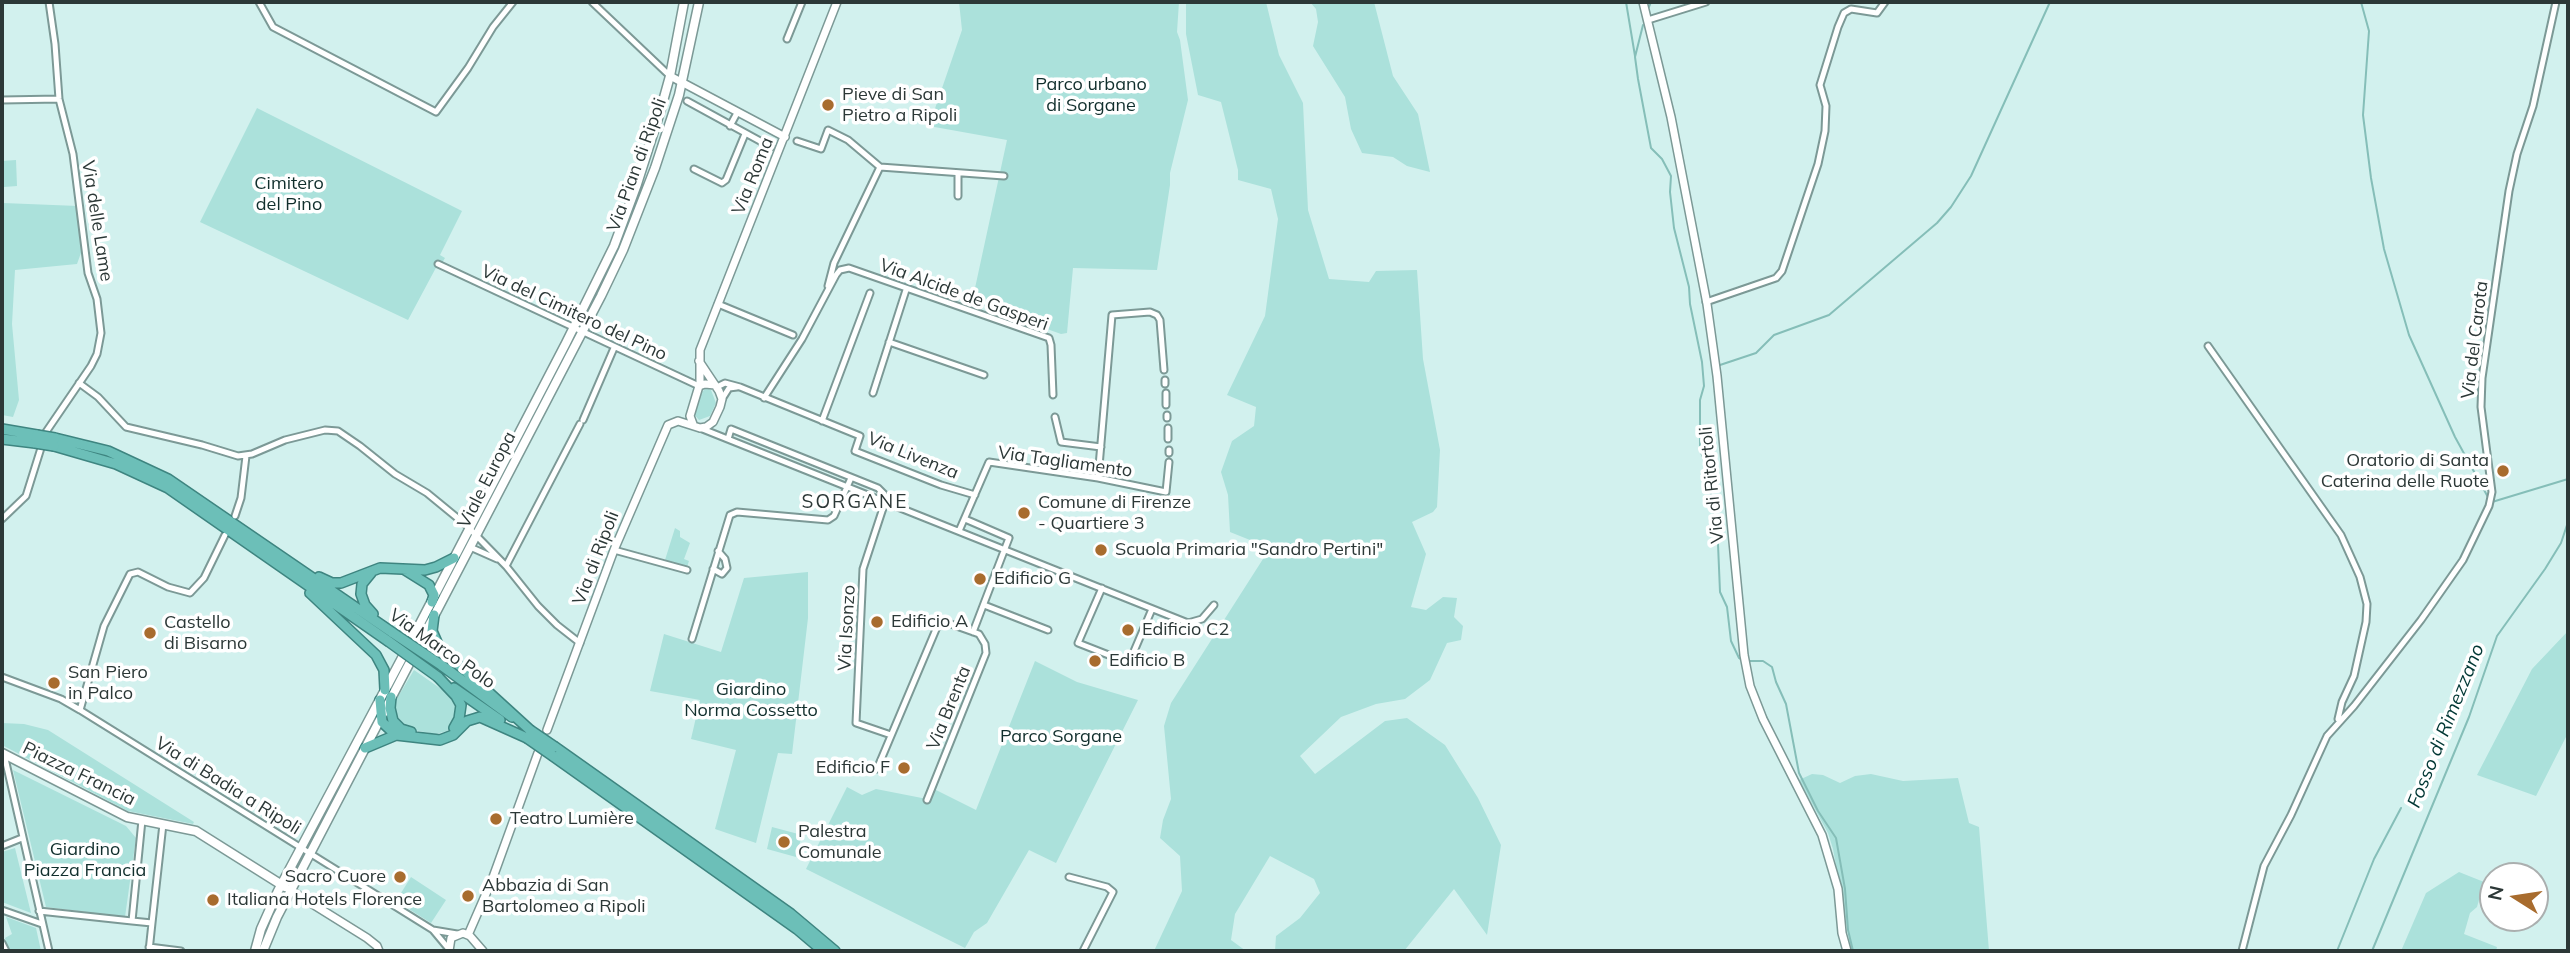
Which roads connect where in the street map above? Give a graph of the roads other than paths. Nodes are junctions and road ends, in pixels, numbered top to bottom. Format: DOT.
graph roads {
  1 [pos="49,2"];
  2 [pos="260,2"];
  3 [pos="513,2"];
  4 [pos="592,2"];
  5 [pos="684,2"];
  6 [pos="699,2"];
  7 [pos="802,2"];
  8 [pos="1643,2"];
  9 [pos="1706,2"];
  10 [pos="1885,2"];
  11 [pos="2556,2"];
  12 [pos="833,3"];
  13 [pos="1648,20"];
  14 [pos="787,38"];
  15 [pos="670,76"];
  16 [pos="682,82"];
  17 [pos="59,99"];
  18 [pos="2,100"];
  19 [pos="687,101"];
  20 [pos="737,113"];
  21 [pos="730,126"];
  22 [pos="745,134"];
  23 [pos="785,137"];
  24 [pos="797,141"];
  25 [pos="771,147"];
  26 [pos="880,167"];
  27 [pos="694,169"];
  28 [pos="958,173"];
  29 [pos="1004,176"];
  30 [pos="958,196"];
  31 [pos="438,264"];
  32 [pos="906,290"];
  33 [pos="828,293"];
  34 [pos="870,293"];
  35 [pos="1706,302"];
  36 [pos="719,304"];
  37 [pos="578,330"];
  38 [pos="793,335"];
  39 [pos="889,342"];
  40 [pos="2208,346"];
  41 [pos="614,348"];
  42 [pos="699,361"];
  43 [pos="1164,370"];
  44 [pos="984,376"];
  45 [pos="79,383"];
  46 [pos="699,385"];
  47 [pos="716,386"];
  48 [pos="740,387"];
  49 [pos="873,393"];
  50 [pos="1166,393"];
  51 [pos="1053,396"];
  52 [pos="764,398"];
  53 [pos="722,399"];
  54 [pos="1166,405"];
  55 [pos="715,417"];
  56 [pos="1055,417"];
  57 [pos="822,421"];
  58 [pos="697,426"];
  59 [pos="1168,428"];
  60 [pos="2,429"];
  61 [pos="2,439"];
  62 [pos="40,439"];
  63 [pos="726,439"];
  64 [pos="1168,439"];
  65 [pos="1101,447"];
  66 [pos="783,450"];
  67 [pos="246,456"];
  68 [pos="779,460"];
  69 [pos="1169,462"];
  70 [pos="851,478"];
  71 [pos="1098,478"];
  72 [pos="846,488"];
  73 [pos="975,495"];
  74 [pos="885,502"];
  75 [pos="235,516"];
  76 [pos="2,519"];
  77 [pos="965,519"];
  78 [pos="960,531"];
  79 [pos="473,532"];
  80 [pos="225,535"];
  81 [pos="468,549"];
  82 [pos="614,550"];
  83 [pos="1007,550"];
  84 [pos="720,553"];
  85 [pos="454,558"];
  86 [pos="500,560"];
  87 [pos="506,566"];
  88 [pos="291,568"];
  89 [pos="375,569"];
  90 [pos="713,569"];
  91 [pos="403,570"];
  92 [pos="687,570"];
  93 [pos="1102,588"];
  94 [pos="432,603"];
  95 [pos="984,605"];
  96 [pos="1214,606"];
  97 [pos="1152,609"];
  98 [pos="434,615"];
  99 [pos="1048,630"];
  100 [pos="973,632"];
  101 [pos="391,637"];
  102 [pos="692,639"];
  103 [pos="580,643"];
  104 [pos="406,661"];
  105 [pos="2,677"];
  106 [pos="438,677"];
  107 [pos="388,693"];
  108 [pos="380,700"];
  109 [pos="80,710"];
  110 [pos="380,717"];
  111 [pos="2337,722"];
  112 [pos="547,730"];
  113 [pos="529,734"];
  114 [pos="396,735"];
  115 [pos="891,735"];
  116 [pos="365,748"];
  117 [pos="554,752"];
  118 [pos="538,753"];
  119 [pos="3,754"];
  120 [pos="877,769"];
  121 [pos="927,800"];
  122 [pos="142,820"];
  123 [pos="163,824"];
  124 [pos="23,838"];
  125 [pos="2,846"];
  126 [pos="306,851"];
  127 [pos="1069,877"];
  128 [pos="282,885"];
  129 [pos="290,890"];
  130 [pos="2,910"];
  131 [pos="39,911"];
  132 [pos="132,921"];
  133 [pos="152,923"];
  134 [pos="42,924"];
  135 [pos="433,930"];
  136 [pos="457,934"];
  137 [pos="468,934"];
  138 [pos="2,943"];
  139 [pos="475,947"];
  140 [pos="149,949"];
  141 [pos="377,949"];
  142 [pos="449,950"];
  143 [pos="6,951"];
  144 [pos="49,951"];
  145 [pos="181,951"];
  146 [pos="255,951"];
  147 [pos="263,951"];
  148 [pos="484,951"];
  149 [pos="823,951"];
  150 [pos="835,951"];
  151 [pos="1083,951"];
  152 [pos="1847,951"];
  153 [pos="2242,951"];
  1 -- 17 [label="street, Via delle Lame"];
  2 -- 3 [label="street"];
  4 -- 15 [label="street"];
  5 -- 15 [label="main road, Via Pian di Ripoli"];
  6 -- 16 [label="main road, Via Pian di Ripoli"];
  7 -- 14 [label="street"];
  8 -- 13 [label="street, Via di Ritortoli"];
  9 -- 13 [label="street"];
  10 -- 35 [label="street"];
  11 -- 111 [label="street, Via del Carota"];
  12 -- 23 [label="street, Via Roma"];
  13 -- 35 [label="street, Via di Ritortoli"];
  15 -- 16 [label="street"];
  15 -- 37 [label="main road, Via Pian di Ripoli"];
  16 -- 20 [label="street"];
  16 -- 37 [label="main road, Via Pian di Ripoli"];
  17 -- 18 [label="street"];
  17 -- 45 [label="street, Via delle Lame"];
  19 -- 21 [label="street"];
  20 -- 21 [label="street"];
  20 -- 23 [label="street"];
  21 -- 22 [label="street"];
  22 -- 25 [label="street"];
  22 -- 27 [label="street"];
  23 -- 36 [label="street, Via Roma"];
  24 -- 26 [label="street"];
  26 -- 28 [label="street"];
  26 -- 33 [label="street"];
  28 -- 29 [label="street"];
  28 -- 30 [label="street"];
  31 -- 37 [label="street, Via del Cimitero del Pino"];
  32 -- 33 [label="street, Via Alcide de Gasperi"];
  32 -- 39 [label="street"];
  32 -- 51 [label="street, Via Alcide de Gasperi"];
  33 -- 52 [label="street"];
  34 -- 57 [label="street"];
  35 -- 152 [label="street, Via di Ritortoli"];
  36 -- 38 [label="street"];
  36 -- 42 [label="street, Via Roma"];
  37 -- 41 [label="street, Via del Cimitero del Pino"];
  37 -- 79 [label="main road, Viale Europa"];
  39 -- 44 [label="street"];
  39 -- 49 [label="street"];
  40 -- 111 [label="street, Via del Carota"];
  41 -- 46 [label="street, Via del Cimitero del Pino"];
  41 -- 87 [label="street"];
  42 -- 46 [label="street, Via Roma"];
  42 -- 47 [label="street"];
  43 -- 65 [label="street"];
  45 -- 62 [label="street, Via delle Lame"];
  45 -- 67 [label="street"];
  46 -- 47 [label="street"];
  46 -- 58 [label="street, Via Roma"];
  47 -- 48 [label="street, Via Livenza"];
  47 -- 53 [label="street"];
  48 -- 52 [label="street, Via Livenza"];
  48 -- 53 [label="street"];
  50 -- 54 [label="street"];
  52 -- 57 [label="street, Via Livenza"];
  53 -- 55 [label="street"];
  55 -- 58 [label="street"];
  55 -- 63 [label="street"];
  56 -- 65 [label="street"];
  57 -- 73 [label="street, Via Livenza"];
  58 -- 63 [label="street"];
  58 -- 82 [label="street, Via di Ripoli"];
  59 -- 64 [label="street"];
  60 -- 62 [label="highway, Via Marco Polo"];
  61 -- 62 [label="highway, Via Marco Polo"];
  62 -- 76 [label="street, Via delle Lame"];
  62 -- 88 [label="highway, Via Marco Polo, bridge"];
  63 -- 66 [label="street"];
  63 -- 68 [label="street"];
  65 -- 71 [label="street"];
  66 -- 68 [label="street"];
  66 -- 70 [label="street"];
  67 -- 75 [label="street"];
  67 -- 79 [label="street"];
  68 -- 72 [label="street"];
  69 -- 71 [label="street, Via Tagliamento"];
  70 -- 72 [label="street"];
  70 -- 74 [label="street"];
  71 -- 73 [label="street, Via Tagliamento"];
  72 -- 74 [label="street"];
  72 -- 84 [label="street"];
  73 -- 77 [label="street, Via Tagliamento"];
  74 -- 78 [label="street"];
  74 -- 115 [label="street, Via Isonzo"];
  77 -- 78 [label="street, Via Tagliamento"];
  77 -- 83 [label="street"];
  78 -- 83 [label="street"];
  79 -- 81 [label="main road, Viale Europa"];
  79 -- 85 [label="main road, Viale Europa"];
  79 -- 86 [label="street"];
  80 -- 109 [label="street"];
  81 -- 86 [label="street"];
  81 -- 98 [label="main road, Viale Europa"];
  82 -- 92 [label="street"];
  82 -- 103 [label="street, Via di Ripoli"];
  83 -- 93 [label="street"];
  83 -- 95 [label="street"];
  84 -- 90 [label="street"];
  84 -- 90 [label="street"];
  85 -- 91 [label="highway"];
  85 -- 94 [label="main road, Viale Europa"];
  86 -- 87 [label="street"];
  87 -- 103 [label="street"];
  88 -- 89 [label="highway"];
  88 -- 101 [label="highway, Via Marco Polo"];
  88 -- 107 [label="highway"];
  89 -- 91 [label="highway"];
  89 -- 101 [label="highway"];
  90 -- 102 [label="street"];
  91 -- 94 [label="highway"];
  93 -- 97 [label="street"];
  93 -- 97 [label="street"];
  94 -- 98 [label="main road, Viale Europa"];
  95 -- 99 [label="street"];
  95 -- 100 [label="street"];
  96 -- 97 [label="street"];
  98 -- 113 [label="highway"];
  100 -- 115 [label="street"];
  100 -- 121 [label="street, Via Brenta"];
  101 -- 106 [label="highway, Via Marco Polo, bridge"];
  101 -- 113 [label="highway, Via Marco Polo, bridge"];
  103 -- 112 [label="street, Via di Ripoli"];
  104 -- 107 [label="main road"];
  105 -- 109 [label="street, Via di Badia a Ripoli"];
  106 -- 107 [label="highway"];
  106 -- 113 [label="highway, Via Marco Polo"];
  107 -- 108 [label="main road"];
  107 -- 110 [label="main road"];
  108 -- 110 [label="highway"];
  108 -- 126 [label="main road"];
  109 -- 126 [label="street, Via di Badia a Ripoli"];
  110 -- 114 [label="highway"];
  110 -- 116 [label="main road"];
  111 -- 153 [label="street, Via del Carota"];
  113 -- 114 [label="highway"];
  113 -- 117 [label="highway, Via Marco Polo, bridge"];
  114 -- 116 [label="highway"];
  115 -- 120 [label="street"];
  116 -- 126 [label="main road"];
  117 -- 149 [label="highway, Via Marco Polo"];
  117 -- 150 [label="highway, Via Marco Polo"];
  118 -- 137 [label="street"];
  119 -- 122 [label="main road, Piazza Francia"];
  119 -- 124 [label="street"];
  122 -- 123 [label="main road, Piazza Francia"];
  122 -- 132 [label="street, Piazza Francia"];
  123 -- 128 [label="main road, Piazza Francia"];
  123 -- 133 [label="street"];
  124 -- 125 [label="street"];
  124 -- 131 [label="street"];
  126 -- 128 [label="main road"];
  126 -- 129 [label="main road"];
  126 -- 135 [label="street, Via di Badia a Ripoli"];
  127 -- 151 [label="street"];
  128 -- 129 [label="main road, Piazza Francia"];
  128 -- 146 [label="main road"];
  129 -- 141 [label="street"];
  129 -- 147 [label="main road"];
  130 -- 134 [label="street"];
  131 -- 132 [label="street"];
  131 -- 134 [label="street"];
  132 -- 133 [label="street"];
  133 -- 140 [label="street"];
  134 -- 144 [label="street"];
  135 -- 136 [label="street, Via di Badia a Ripoli"];
  135 -- 142 [label="street, Via di Badia a Ripoli"];
  136 -- 137 [label="street"];
  136 -- 142 [label="street"];
  137 -- 139 [label="street"];
  138 -- 143 [label="street"];
  139 -- 148 [label="street"];
  140 -- 145 [label="street"];
}
